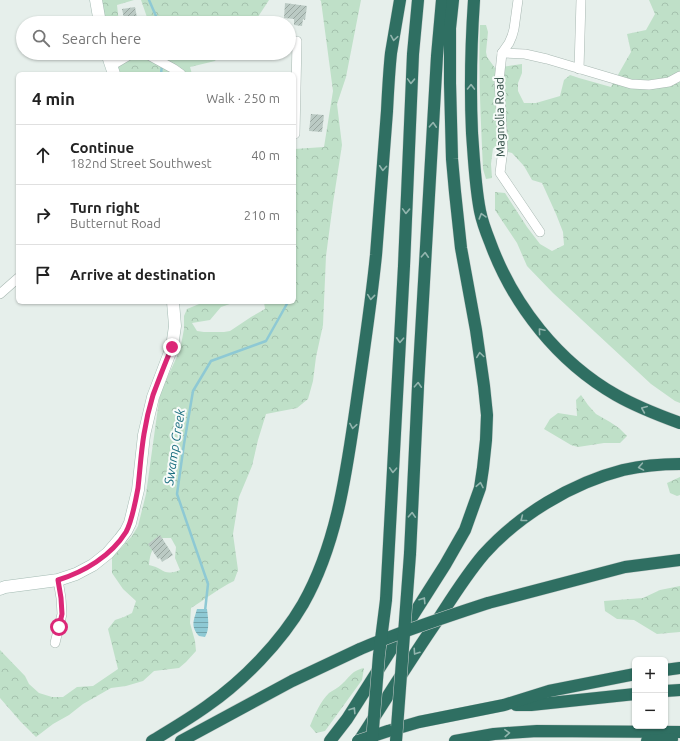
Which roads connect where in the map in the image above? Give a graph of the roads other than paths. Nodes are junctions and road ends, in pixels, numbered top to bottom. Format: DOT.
graph roads {
  1 [pos="96,0"];
  2 [pos="400,0"];
  3 [pos="418,0"];
  4 [pos="442,0"];
  5 [pos="453,0"];
  6 [pos="474,0"];
  7 [pos="518,0"];
  8 [pos="581,0"];
  9 [pos="99,16"];
  10 [pos="297,41"];
  11 [pos="502,54"];
  12 [pos="109,60"];
  13 [pos="124,60"];
  14 [pos="157,60"];
  15 [pos="579,69"];
  16 [pos="112,70"];
  17 [pos="177,71"];
  18 [pos="680,76"];
  19 [pos="296,88"];
  20 [pos="540,232"];
  21 [pos="16,280"];
  22 [pos="0,294"];
  23 [pos="173,304"];
  24 [pos="680,423"];
  25 [pos="680,464"];
  26 [pos="680,560"];
  27 [pos="58,580"];
  28 [pos="0,589"];
  29 [pos="386,600"];
  30 [pos="55,643"];
  31 [pos="680,668"];
  32 [pos="668,670"];
  33 [pos="632,675"];
  34 [pos="680,690"];
  35 [pos="668,691"];
  36 [pos="632,694"];
  37 [pos="504,705"];
  38 [pos="680,732"];
  39 [pos="680,739"];
  40 [pos="152,741"];
  41 [pos="181,741"];
  42 [pos="330,741"];
  43 [pos="359,741"];
  44 [pos="372,741"];
  45 [pos="379,741"];
  46 [pos="396,741"];
  47 [pos="454,741"];
  48 [pos="647,741"];
  1 -- 9 [label="street"];
  2 -- 40 [label="highway, one-way"];
  3 -- 29 [label="highway, one-way"];
  46 -- 4 [label="highway, one-way, bridge"];
  42 -- 5 [label="highway, one-way"];
  24 -- 6 [label="highway, one-way"];
  7 -- 11 [label="street"];
  8 -- 15 [label="street"];
  10 -- 19 [label="street"];
  11 -- 15 [label="street"];
  11 -- 20 [label="street, Magnolia Road"];
  12 -- 16 [label="street"];
  13 -- 16 [label="street"];
  14 -- 17 [label="street"];
  15 -- 18 [label="street"];
  21 -- 22 [label="street"];
  23 -- 27 [label="street"];
  25 -- 43 [label="highway, one-way"];
  26 -- 41 [label="highway, bridge"];
  27 -- 28 [label="street"];
  27 -- 30 [label="street"];
  29 -- 44 [label="highway, bridge"];
  29 -- 45 [label="highway, bridge"];
  31 -- 32 [label="highway"];
  33 -- 37 [label="highway"];
  34 -- 35 [label="highway"];
  36 -- 37 [label="highway"];
  37 -- 43 [label="highway, bridge"];
  47 -- 38 [label="highway, one-way"];
  39 -- 48 [label="highway"];
}
